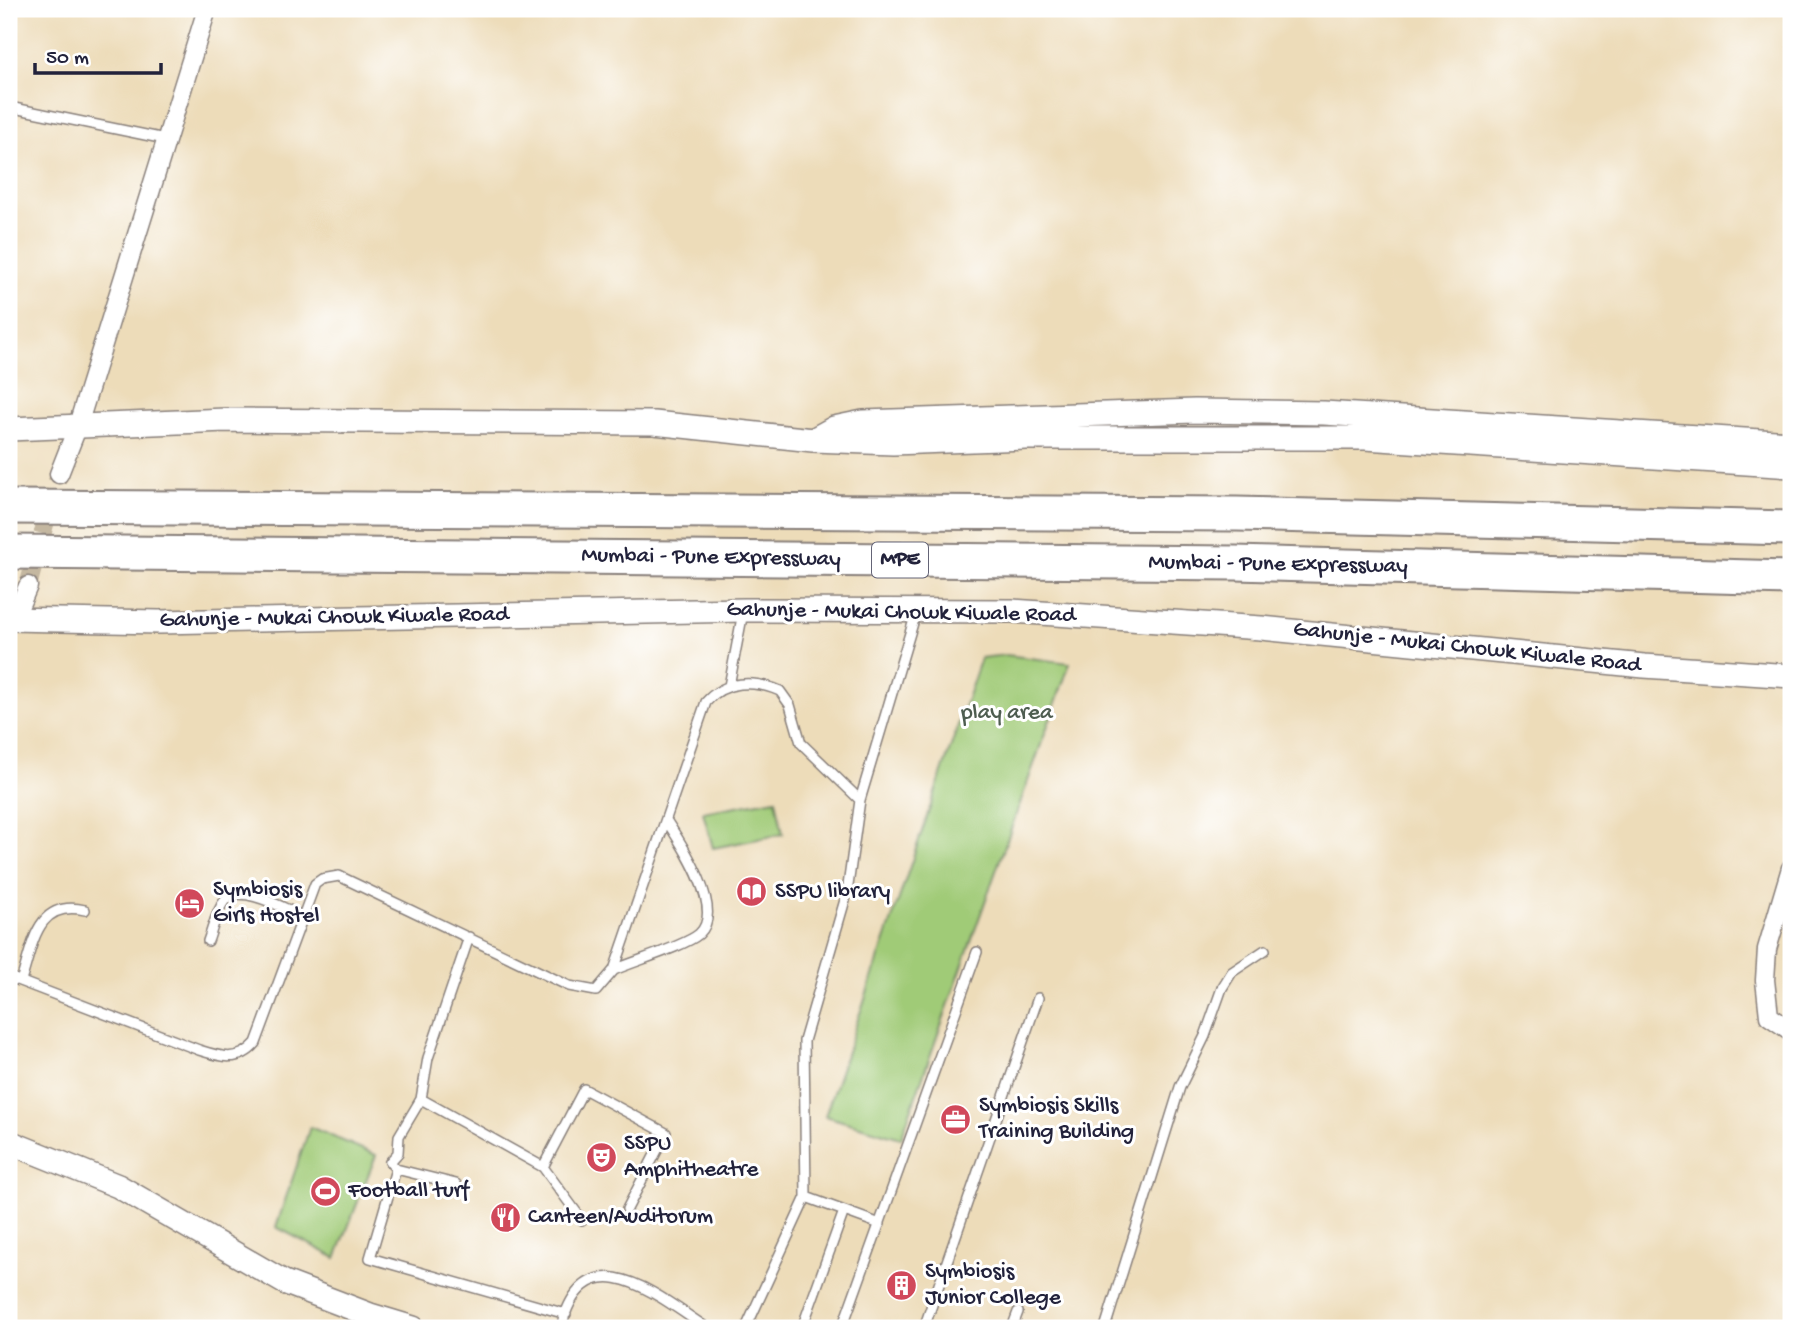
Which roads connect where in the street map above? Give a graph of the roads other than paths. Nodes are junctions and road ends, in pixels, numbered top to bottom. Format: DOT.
graph roads {
  1 [pos="207,9"];
  2 [pos="9,112"];
  3 [pos="165,139"];
  4 [pos="77,428"];
  5 [pos="9,429"];
  6 [pos="813,440"];
  7 [pos="1791,443"];
  8 [pos="1791,466"];
  9 [pos="59,474"];
  10 [pos="9,507"];
  11 [pos="1791,528"];
  12 [pos="9,552"];
  13 [pos="1791,578"];
  14 [pos="28,586"];
  15 [pos="917,608"];
  16 [pos="744,610"];
  17 [pos="10,625"];
  18 [pos="1791,676"];
  19 [pos="729,686"];
  20 [pos="860,800"];
  21 [pos="666,820"];
  22 [pos="1791,868"];
  23 [pos="85,910"];
  24 [pos="302,916"];
  25 [pos="468,937"];
  26 [pos="208,941"];
  27 [pos="1265,950"];
  28 [pos="977,952"];
  29 [pos="614,970"];
  30 [pos="9,977"];
  31 [pos="21,981"];
  32 [pos="1038,998"];
  33 [pos="1791,1031"];
  34 [pos="421,1099"];
  35 [pos="9,1142"];
  36 [pos="542,1167"];
  37 [pos="396,1169"];
  38 [pos="456,1184"];
  39 [pos="806,1197"];
  40 [pos="627,1209"];
  41 [pos="844,1211"];
  42 [pos="582,1220"];
  43 [pos="880,1224"];
  44 [pos="1018,1312"];
  45 [pos="566,1314"];
  46 [pos="414,1328"];
  47 [pos="561,1328"];
  48 [pos="707,1328"];
  49 [pos="746,1328"];
  50 [pos="802,1328"];
  51 [pos="842,1328"];
  52 [pos="924,1328"];
  53 [pos="1012,1328"];
  54 [pos="1105,1328"];
  1 -- 3 [label="street"];
  2 -- 3 [label="lane"];
  3 -- 4 [label="street"];
  4 -- 5 [label="street"];
  4 -- 6 [label="street"];
  4 -- 9 [label="street"];
  6 -- 7 [label="street"];
  6 -- 8 [label="street"];
  10 -- 11 [label="highway, Mumbai - Pune Expressway / MPE"];
  12 -- 13 [label="highway, Mumbai - Pune Expressway / MPE"];
  14 -- 17 [label="street"];
  15 -- 16 [label="street, Gahunje - Mukai Chowk Kiwale Road"];
  15 -- 18 [label="street, Gahunje - Mukai Chowk Kiwale Road"];
  15 -- 20 [label="lane"];
  16 -- 17 [label="street, Gahunje - Mukai Chowk Kiwale Road"];
  16 -- 19 [label="lane"];
  19 -- 20 [label="lane"];
  19 -- 21 [label="lane"];
  20 -- 39 [label="lane"];
  21 -- 29 [label="lane"];
  21 -- 29 [label="lane"];
  22 -- 33 [label="street"];
  23 -- 31 [label="lane"];
  24 -- 25 [label="lane"];
  24 -- 26 [label="lane"];
  24 -- 31 [label="lane"];
  25 -- 29 [label="lane"];
  25 -- 34 [label="lane"];
  27 -- 54 [label="lane"];
  28 -- 43 [label="lane"];
  30 -- 31 [label="lane"];
  32 -- 52 [label="lane"];
  34 -- 36 [label="lane"];
  34 -- 37 [label="lane"];
  35 -- 46 [label="street"];
  36 -- 40 [label="lane"];
  36 -- 42 [label="lane"];
  37 -- 38 [label="lane"];
  37 -- 45 [label="lane"];
  39 -- 41 [label="lane"];
  39 -- 49 [label="lane"];
  41 -- 43 [label="lane"];
  41 -- 50 [label="lane"];
  43 -- 51 [label="lane"];
  44 -- 53 [label="lane"];
  45 -- 47 [label="lane"];
  45 -- 48 [label="lane"];
}
